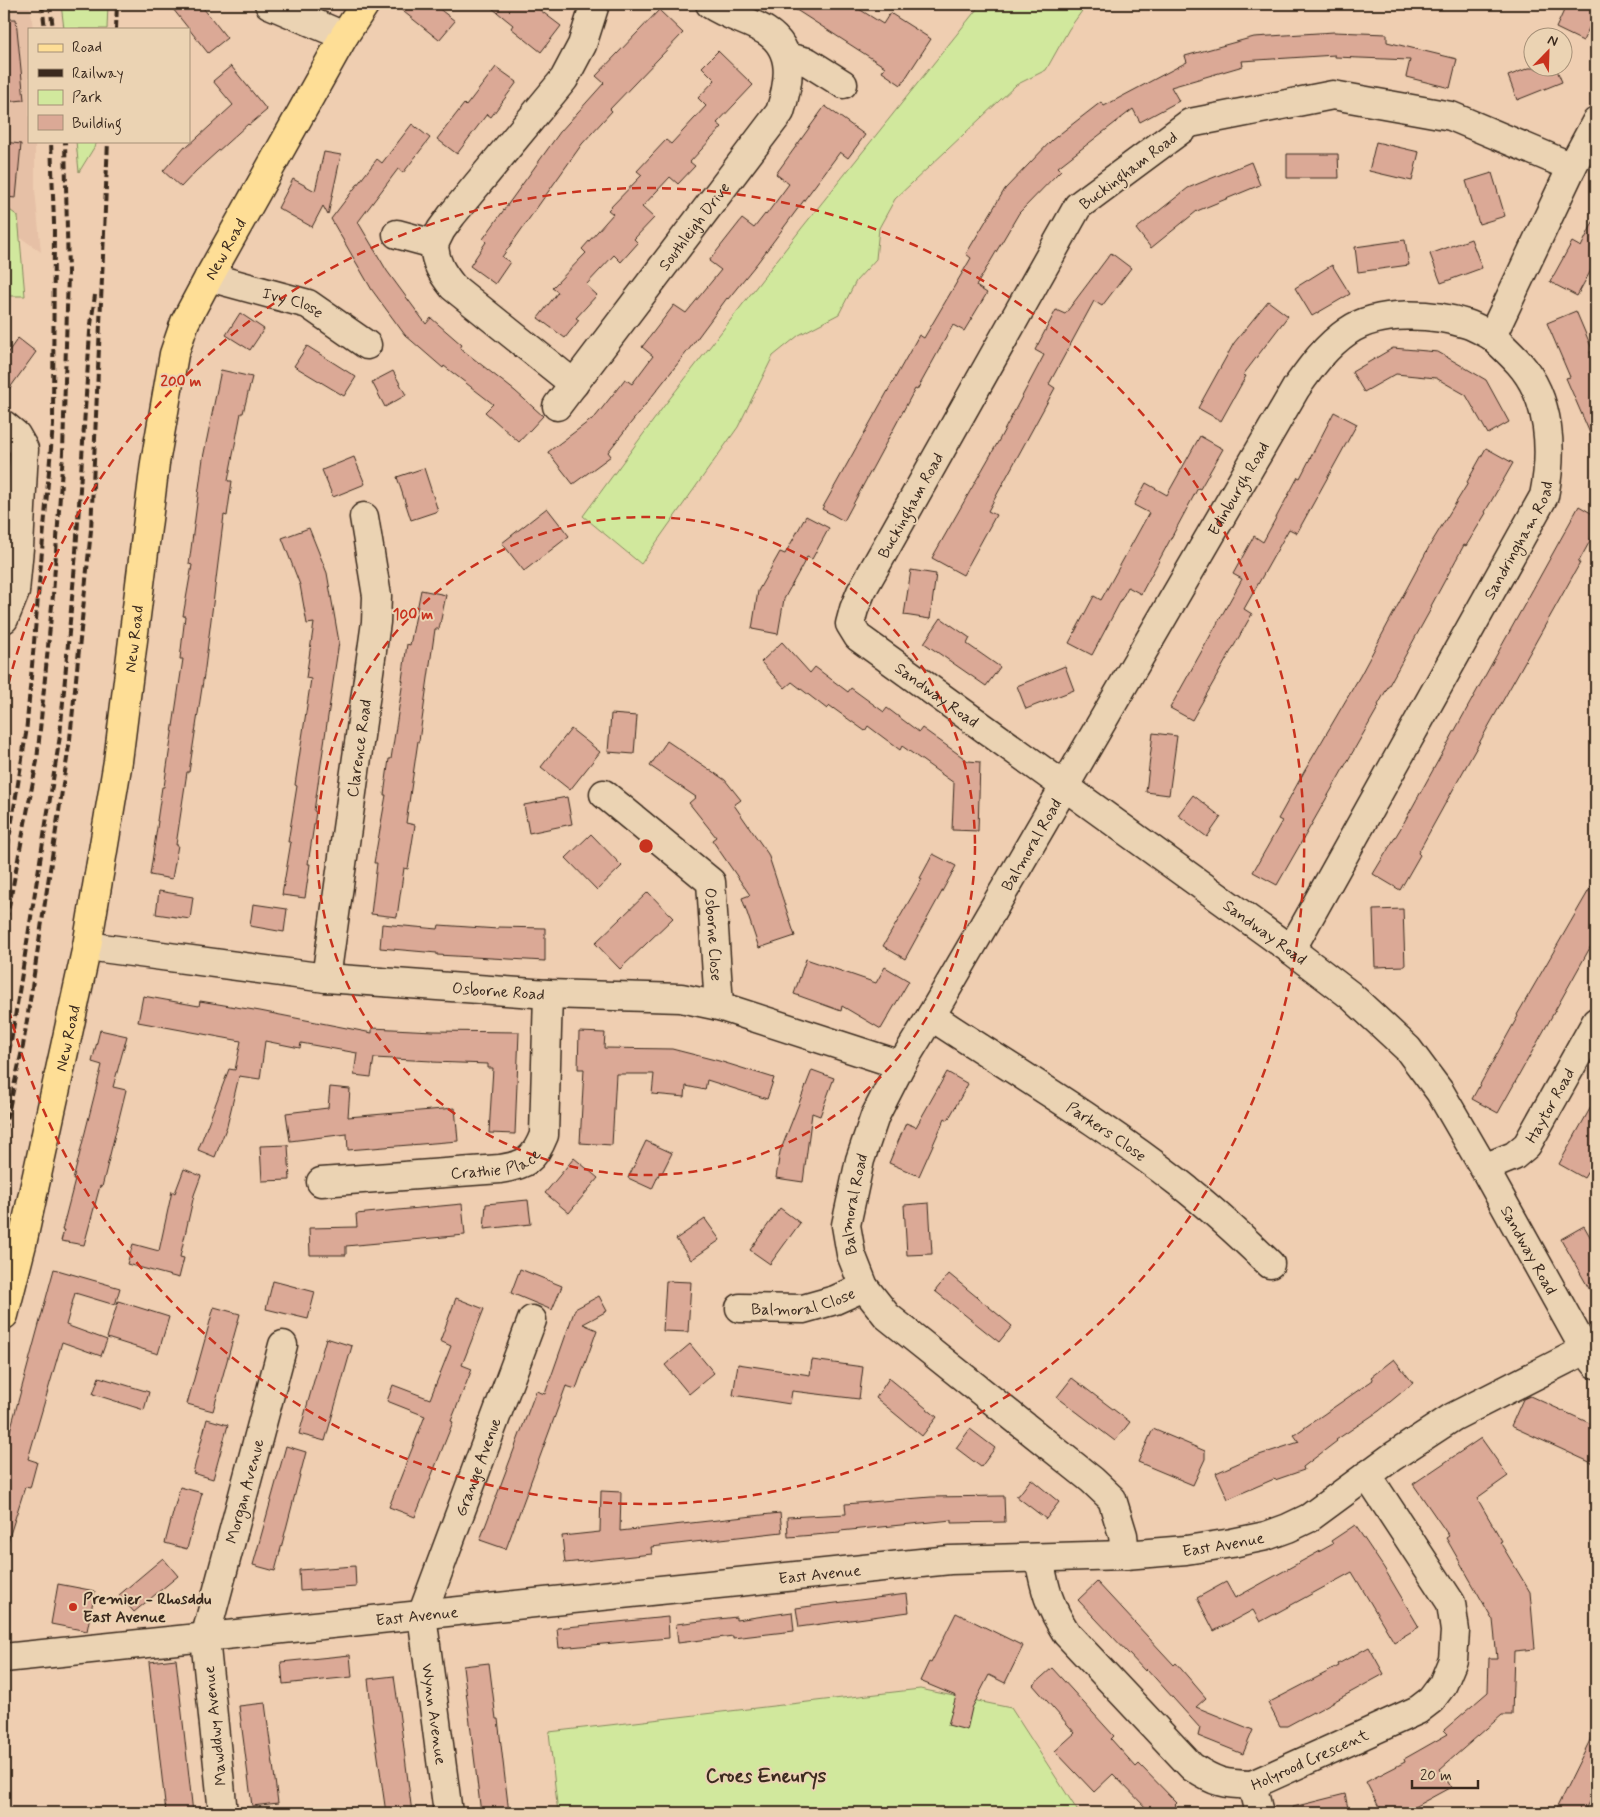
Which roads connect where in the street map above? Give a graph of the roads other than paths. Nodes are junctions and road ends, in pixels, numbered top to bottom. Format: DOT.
graph roads {
  1 [pos="269,4"];
  2 [pos="365,4"];
  3 [pos="595,4"];
  4 [pos="710,4"];
  5 [pos="344,36"];
  6 [pos="787,57"];
  7 [pos="843,84"];
  8 [pos="1596,122"];
  9 [pos="1572,167"];
  10 [pos="398,234"];
  11 [pos="434,244"];
  12 [pos="209,277"];
  13 [pos="1492,336"];
  14 [pos="367,345"];
  15 [pos="574,384"];
  16 [pos="557,406"];
  17 [pos="4,425"];
  18 [pos="364,517"];
  19 [pos="861,592"];
  20 [pos="4,619"];
  21 [pos="1064,786"];
  22 [pos="604,794"];
  23 [pos="87,946"];
  24 [pos="1291,950"];
  25 [pos="326,978"];
  26 [pos="548,994"];
  27 [pos="719,1006"];
  28 [pos="931,1016"];
  29 [pos="1596,1022"];
  30 [pos="900,1065"];
  31 [pos="1484,1168"];
  32 [pos="321,1182"];
  33 [pos="1270,1264"];
  34 [pos="864,1286"];
  35 [pos="740,1308"];
  36 [pos="4,1315"];
  37 [pos="532,1320"];
  38 [pos="283,1345"];
  39 [pos="1591,1357"];
  40 [pos="1367,1475"];
  41 [pos="1125,1555"];
  42 [pos="1039,1558"];
  43 [pos="422,1615"];
  44 [pos="205,1638"];
  45 [pos="4,1658"];
  46 [pos="1252,1785"];
  47 [pos="223,1813"];
  48 [pos="448,1813"];
  49 [pos="1259,1813"];
  1 -- 5 [label="street"];
  2 -- 5 [label="main road, New Road"];
  3 -- 11 [label="street"];
  4 -- 6 [label="street"];
  5 -- 12 [label="main road, New Road"];
  6 -- 7 [label="street"];
  6 -- 15 [label="street, Southleigh Drive"];
  8 -- 9 [label="street"];
  9 -- 13 [label="street"];
  9 -- 19 [label="street, Buckingham Road"];
  10 -- 11 [label="street"];
  11 -- 15 [label="street"];
  12 -- 14 [label="street, Ivy Close"];
  12 -- 23 [label="main road, New Road"];
  13 -- 21 [label="street, Edinburgh Road"];
  13 -- 24 [label="street, Sandringham Road"];
  15 -- 16 [label="street, Southleigh Drive"];
  17 -- 20 [label="street"];
  18 -- 25 [label="street, Clarence Road"];
  19 -- 21 [label="street, Sandway Road"];
  21 -- 24 [label="street, Sandway Road"];
  21 -- 28 [label="street, Balmoral Road"];
  22 -- 27 [label="street, Osborne Close"];
  23 -- 25 [label="street, Osborne Road"];
  23 -- 36 [label="main road, New Road"];
  24 -- 31 [label="street, Sandway Road"];
  25 -- 26 [label="street, Osborne Road"];
  26 -- 27 [label="street, Osborne Road"];
  26 -- 32 [label="street, Crathie Place"];
  27 -- 30 [label="street, Osborne Road"];
  28 -- 30 [label="street, Balmoral Road"];
  28 -- 33 [label="street, Parkers Close"];
  29 -- 31 [label="street, Haytor Road"];
  30 -- 34 [label="street, Balmoral Road"];
  31 -- 39 [label="street, Sandway Road"];
  34 -- 35 [label="street, Balmoral Close"];
  34 -- 41 [label="street, Balmoral Road"];
  37 -- 43 [label="street, Grange Avenue"];
  38 -- 44 [label="street, Morgan Avenue"];
  39 -- 40 [label="street, East Avenue"];
  40 -- 41 [label="street, East Avenue"];
  40 -- 46 [label="street, Holyrood Crescent"];
  41 -- 42 [label="street, East Avenue"];
  42 -- 43 [label="street, East Avenue"];
  42 -- 46 [label="street, Holyrood Crescent"];
  43 -- 44 [label="street, East Avenue"];
  43 -- 48 [label="street, Wynn Avenue"];
  44 -- 45 [label="street, East Avenue"];
  44 -- 47 [label="street, Mawddwy Avenue"];
  46 -- 49 [label="street"];
}
